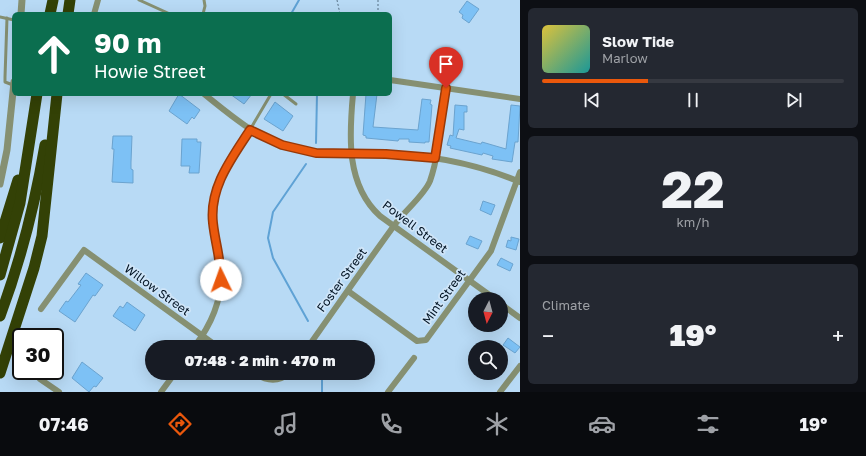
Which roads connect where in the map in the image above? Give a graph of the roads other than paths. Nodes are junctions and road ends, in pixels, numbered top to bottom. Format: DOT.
graph roads {
  1 [pos="22,0"];
  2 [pos="53,0"];
  3 [pos="70,0"];
  4 [pos="98,0"];
  5 [pos="139,0"];
  6 [pos="204,0"];
  7 [pos="21,12"];
  8 [pos="50,12"];
  9 [pos="68,12"];
  10 [pos="95,12"];
  11 [pos="166,12"];
  12 [pos="204,12"];
  13 [pos="0,17"];
  14 [pos="7,18"];
  15 [pos="12,19"];
  16 [pos="392,80"];
  17 [pos="12,84"];
  18 [pos="446,88"];
  19 [pos="37,96"];
  20 [pos="56,96"];
  21 [pos="56,96"];
  22 [pos="207,96"];
  23 [pos="270,96"];
  24 [pos="286,96"];
  25 [pos="353,96"];
  26 [pos="520,99"];
  27 [pos="296,104"];
  28 [pos="33,121"];
  29 [pos="250,130"];
  30 [pos="351,154"];
  31 [pos="435,158"];
  32 [pos="520,172"];
  33 [pos="518,181"];
  34 [pos="0,184"];
  35 [pos="394,226"];
  36 [pos="0,238"];
  37 [pos="0,275"];
  38 [pos="470,281"];
  39 [pos="348,291"];
  40 [pos="485,292"];
  41 [pos="41,309"];
  42 [pos="508,309"];
  43 [pos="0,316"];
  44 [pos="520,318"];
  45 [pos="203,336"];
  46 [pos="200,340"];
  47 [pos="208,340"];
  48 [pos="313,340"];
  49 [pos="414,358"];
  50 [pos="520,366"];
  51 [pos="0,373"];
  52 [pos="41,380"];
  53 [pos="170,380"];
  54 [pos="163,390"];
  55 [pos="59,392"];
  56 [pos="170,392"];
  57 [pos="388,392"];
  58 [pos="500,392"];
  1 -- 7 [label="street"];
  2 -- 8 [label="highway"];
  3 -- 9 [label="highway"];
  4 -- 10 [label="street"];
  5 -- 11 [label="lane"];
  6 -- 12 [label="lane"];
  13 -- 14 [label="lane"];
  14 -- 15 [label="lane"];
  14 -- 17 [label="lane"];
  16 -- 18 [label="street"];
  17 -- 34 [label="street"];
  18 -- 26 [label="street"];
  18 -- 31 [label="street, Foster Street"];
  19 -- 28 [label="highway"];
  20 -- 43 [label="highway"];
  21 -- 51 [label="highway"];
  22 -- 29 [label="street"];
  23 -- 29 [label="lane"];
  24 -- 27 [label="lane"];
  25 -- 30 [label="street, Powell Street"];
  28 -- 36 [label="highway"];
  28 -- 37 [label="highway"];
  29 -- 30 [label="street"];
  29 -- 45 [label="street"];
  30 -- 31 [label="street"];
  30 -- 35 [label="street, Powell Street"];
  31 -- 33 [label="street"];
  31 -- 35 [label="street, Foster Street"];
  32 -- 33 [label="street, Mint Street"];
  33 -- 38 [label="street, Mint Street"];
  35 -- 38 [label="street, Powell Street"];
  35 -- 39 [label="street, Foster Street"];
  38 -- 39 [label="street, Mint Street"];
  38 -- 40 [label="street, Powell Street"];
  39 -- 48 [label="street, Foster Street"];
  41 -- 45 [label="street, Willow Street"];
  42 -- 44 [label="street"];
  45 -- 46 [label="street"];
  45 -- 47 [label="street, Willow Street"];
  49 -- 57 [label="street"];
  50 -- 58 [label="street"];
  52 -- 55 [label="street"];
  53 -- 54 [label="street"];
  54 -- 56 [label="street"];
}
